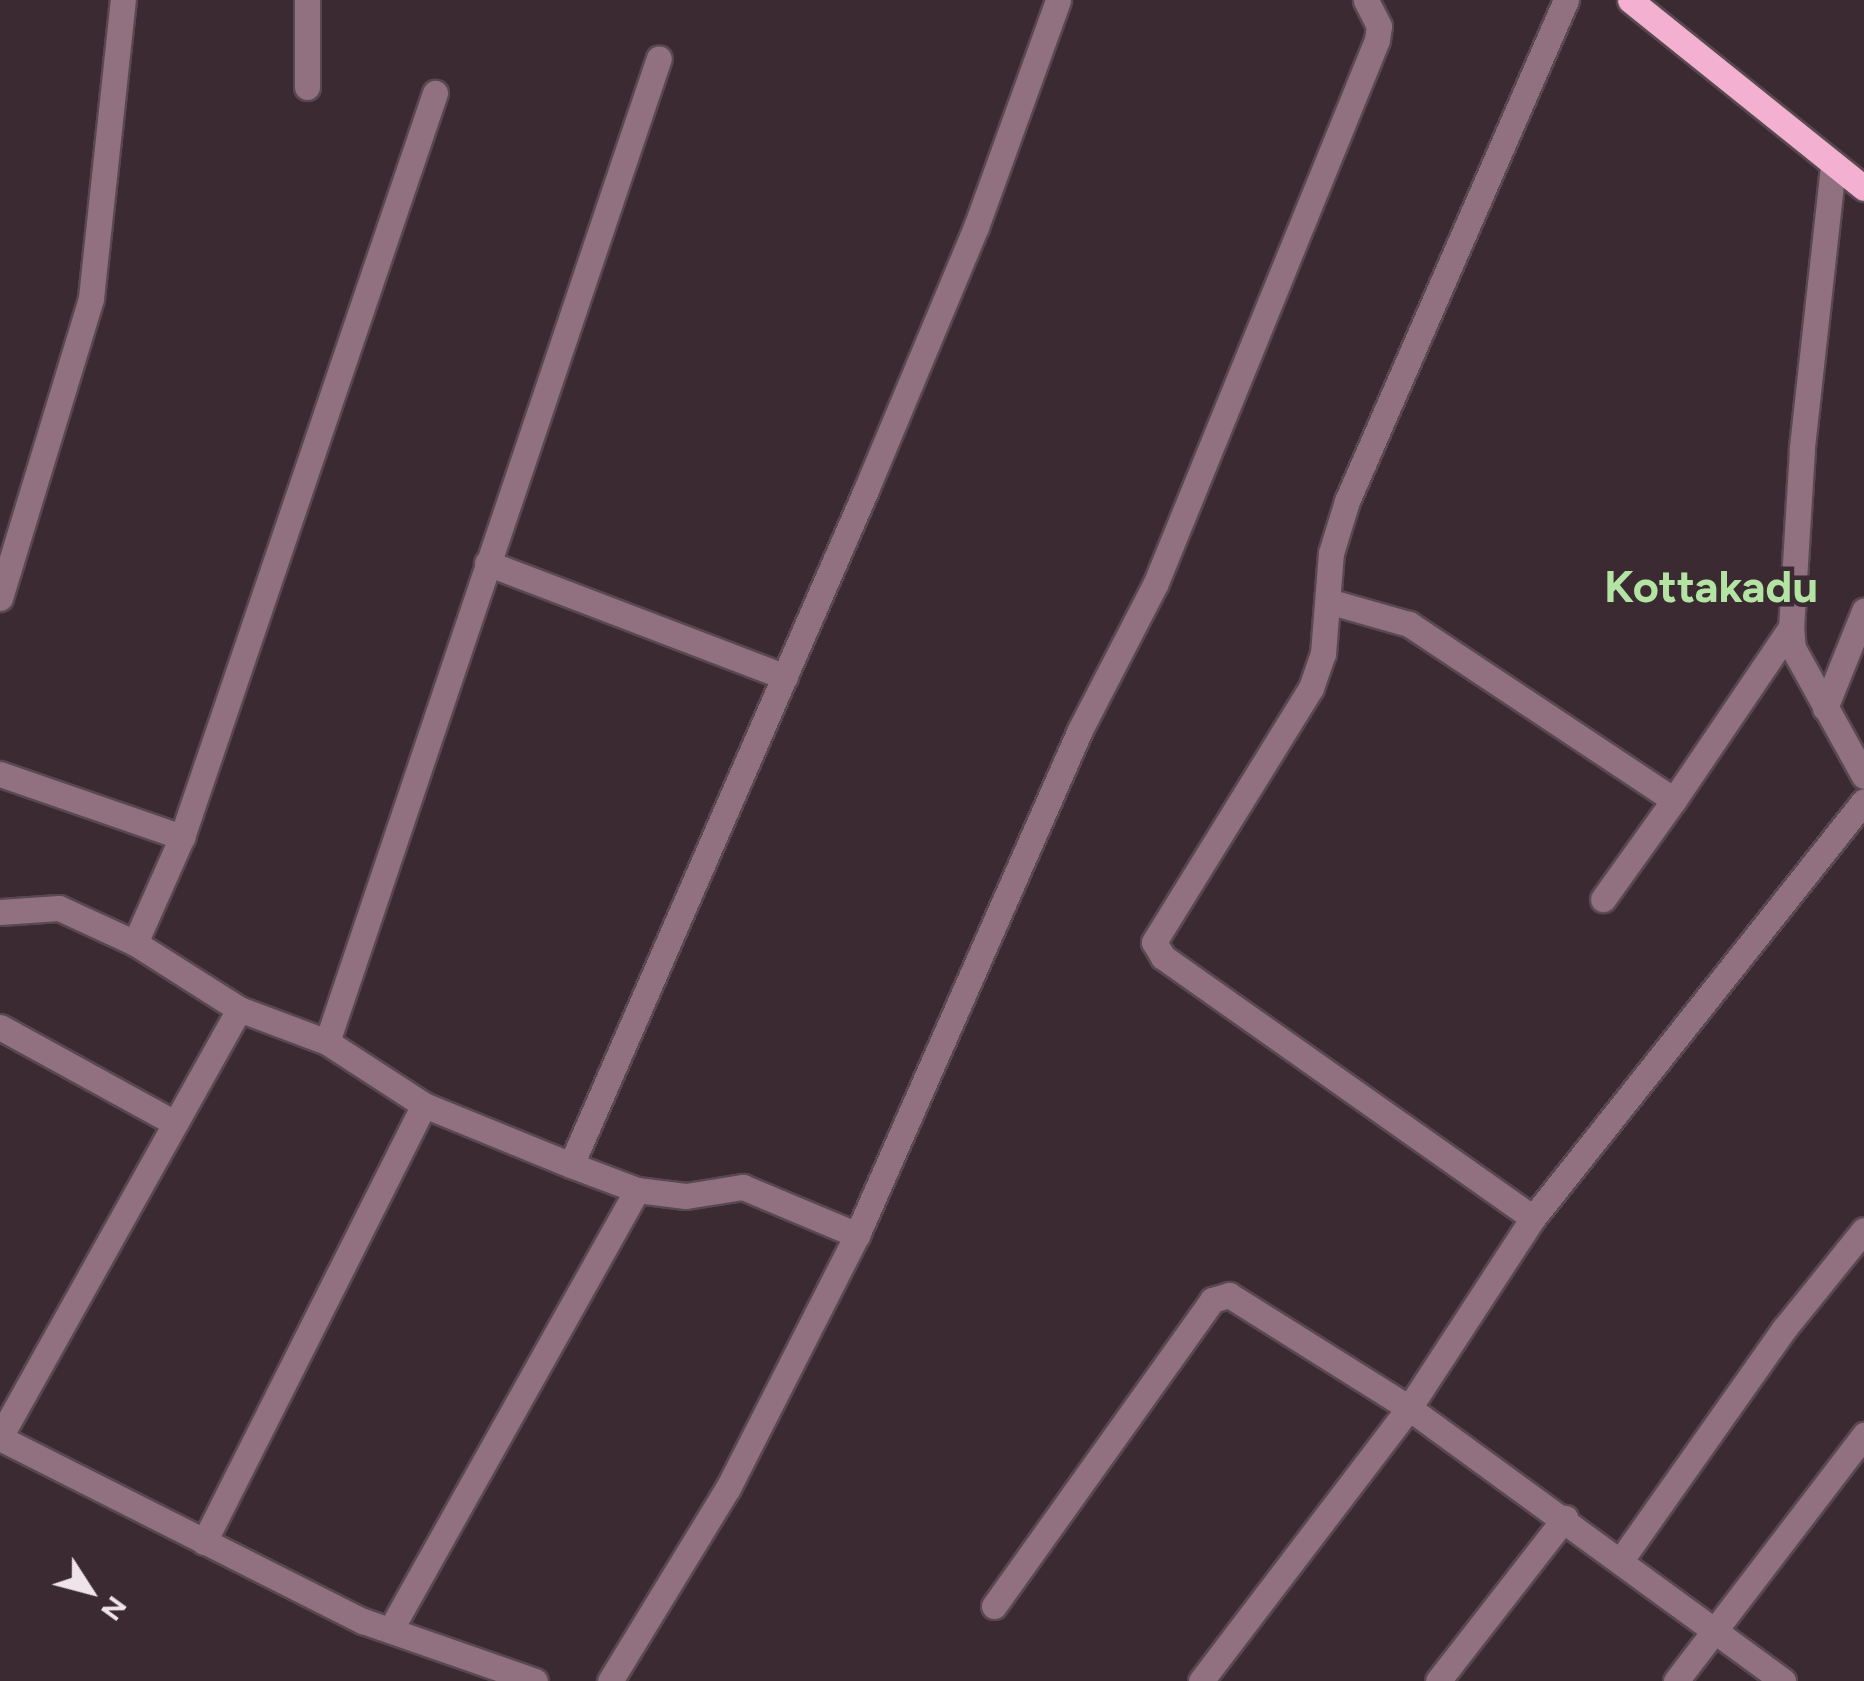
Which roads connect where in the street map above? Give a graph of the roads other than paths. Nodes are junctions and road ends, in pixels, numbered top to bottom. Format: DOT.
graph roads {
  1 [pos="123,0"];
  2 [pos="307,0"];
  3 [pos="1058,0"];
  4 [pos="1366,0"];
  5 [pos="1566,0"];
  6 [pos="1630,0"];
  7 [pos="659,58"];
  8 [pos="307,87"];
  9 [pos="435,93"];
  10 [pos="1833,166"];
  11 [pos="1864,188"];
  12 [pos="10,540"];
  13 [pos="487,563"];
  14 [pos="0,598"];
  15 [pos="1331,602"];
  16 [pos="1864,611"];
  17 [pos="1791,627"];
  18 [pos="785,677"];
  19 [pos="1825,708"];
  20 [pos="0,774"];
  21 [pos="1864,776"];
  22 [pos="1674,800"];
  23 [pos="1864,801"];
  24 [pos="182,837"];
  25 [pos="1603,898"];
  26 [pos="0,912"];
  27 [pos="135,943"];
  28 [pos="239,1009"];
  29 [pos="0,1027"];
  30 [pos="327,1042"];
  31 [pos="424,1104"];
  32 [pos="173,1122"];
  33 [pos="571,1165"];
  34 [pos="638,1190"];
  35 [pos="1533,1218"];
  36 [pos="1864,1230"];
  37 [pos="857,1235"];
  38 [pos="1409,1408"];
  39 [pos="1864,1435"];
  40 [pos="0,1438"];
  41 [pos="1565,1518"];
  42 [pos="204,1542"];
  43 [pos="1621,1560"];
  44 [pos="994,1606"];
  45 [pos="392,1627"];
  46 [pos="1709,1630"];
  47 [pos="534,1681"];
  48 [pos="610,1681"];
  49 [pos="1202,1681"];
  50 [pos="1438,1681"];
  51 [pos="1676,1681"];
  52 [pos="1783,1681"];
  1 -- 12 [label="street"];
  2 -- 8 [label="street"];
  3 -- 18 [label="street"];
  4 -- 37 [label="street"];
  5 -- 15 [label="street"];
  6 -- 10 [label="main road"];
  7 -- 13 [label="street"];
  9 -- 24 [label="street"];
  10 -- 11 [label="main road"];
  10 -- 17 [label="street"];
  12 -- 14 [label="street"];
  13 -- 18 [label="street"];
  13 -- 30 [label="street"];
  15 -- 22 [label="street"];
  15 -- 35 [label="street"];
  16 -- 19 [label="street"];
  17 -- 19 [label="street"];
  17 -- 22 [label="street"];
  18 -- 33 [label="street"];
  19 -- 21 [label="street"];
  20 -- 24 [label="street"];
  22 -- 25 [label="street"];
  23 -- 35 [label="street"];
  24 -- 27 [label="street"];
  26 -- 27 [label="street"];
  27 -- 28 [label="street"];
  28 -- 30 [label="street"];
  28 -- 32 [label="street"];
  29 -- 32 [label="street"];
  30 -- 31 [label="street"];
  31 -- 33 [label="street"];
  31 -- 42 [label="street"];
  32 -- 40 [label="street"];
  33 -- 34 [label="street"];
  34 -- 37 [label="street"];
  34 -- 45 [label="street"];
  35 -- 38 [label="street"];
  36 -- 43 [label="street"];
  37 -- 48 [label="street"];
  38 -- 41 [label="street"];
  38 -- 44 [label="street"];
  38 -- 49 [label="street"];
  39 -- 46 [label="street"];
  40 -- 42 [label="street"];
  41 -- 43 [label="street"];
  41 -- 50 [label="street"];
  42 -- 45 [label="street"];
  43 -- 46 [label="street"];
  45 -- 47 [label="street"];
  46 -- 51 [label="street"];
  46 -- 52 [label="street"];
}
